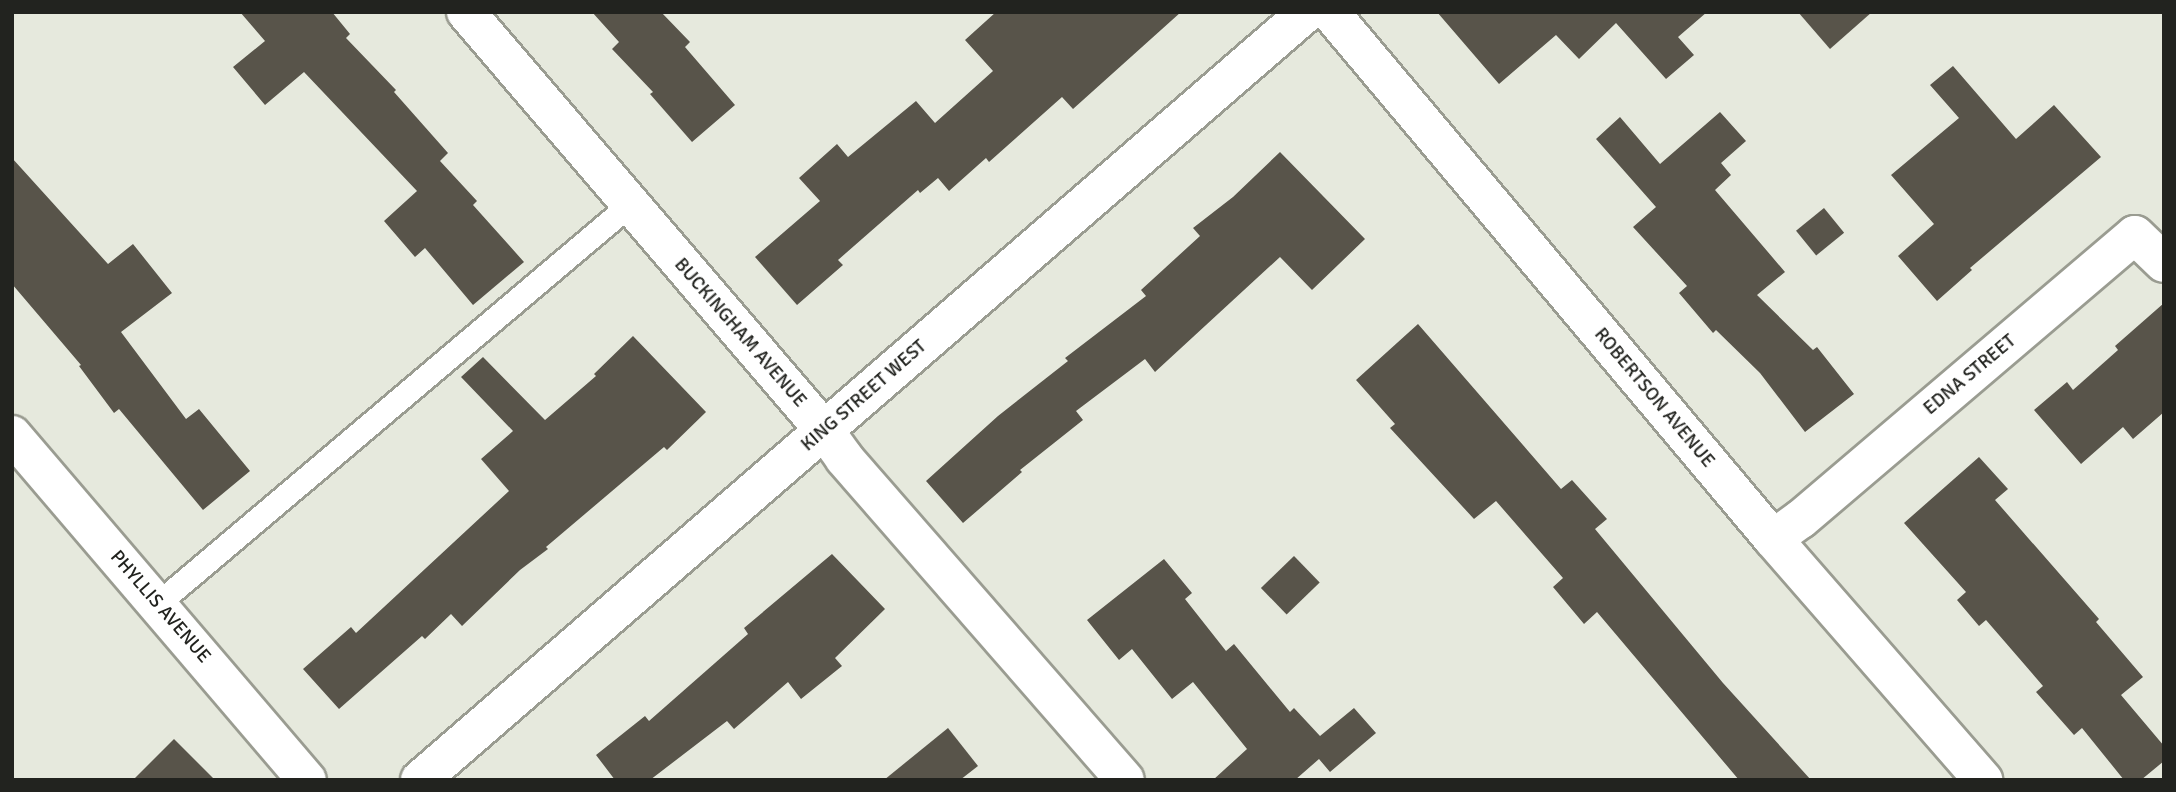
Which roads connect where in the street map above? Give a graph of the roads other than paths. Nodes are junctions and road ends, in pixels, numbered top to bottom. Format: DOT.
graph roads {
  1 [pos="466,12"];
  2 [pos="1307,12"];
  3 [pos="1330,12"];
  4 [pos="629,205"];
  5 [pos="2164,262"];
  6 [pos="824,430"];
  7 [pos="12,435"];
  8 [pos="1773,539"];
  9 [pos="157,604"];
  10 [pos="307,780"];
  11 [pos="420,780"];
  12 [pos="1125,780"];
  13 [pos="1983,780"];
  1 -- 4 [label="street, BUCKINGHAM AVENUE"];
  2 -- 6 [label="street, KING STREET WEST"];
  3 -- 8 [label="street, ROBERTSON AVENUE"];
  4 -- 6 [label="street, BUCKINGHAM AVENUE"];
  4 -- 9 [label="lane"];
  5 -- 8 [label="street, EDNA STREET"];
  6 -- 11 [label="street, KING STREET WEST"];
  6 -- 12 [label="street, BUCKINGHAM AVENUE"];
  7 -- 9 [label="street, PHYLLIS AVENUE"];
  8 -- 13 [label="street, ROBERTSON AVENUE"];
  9 -- 10 [label="street, PHYLLIS AVENUE"];
}
